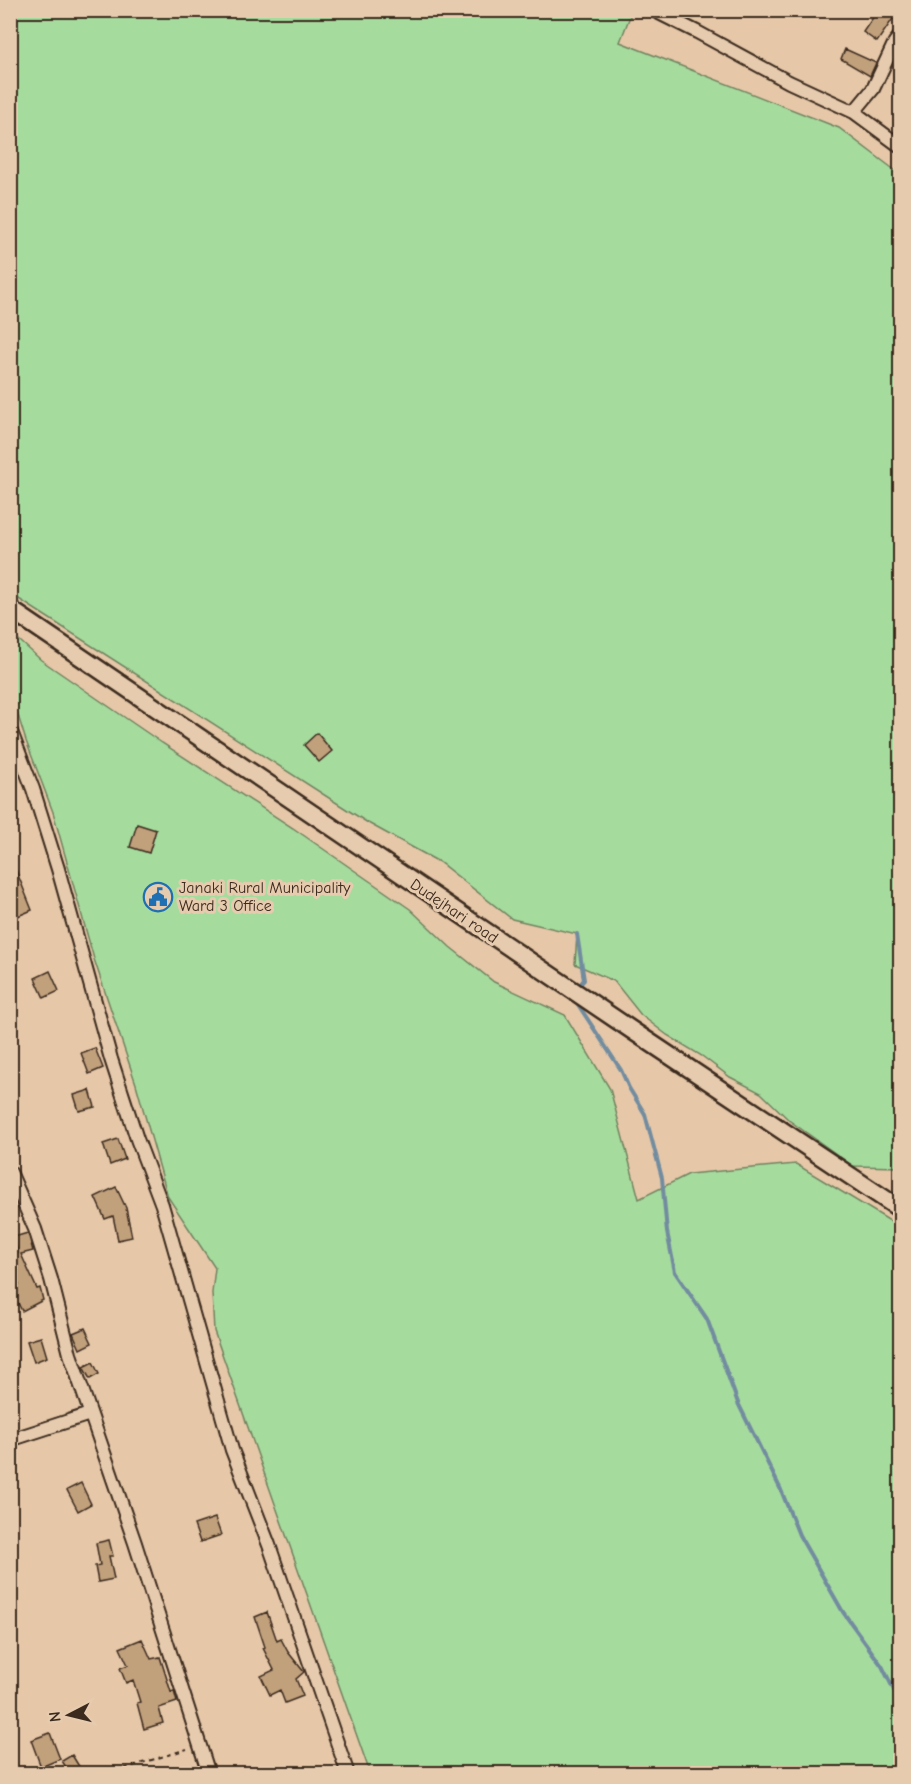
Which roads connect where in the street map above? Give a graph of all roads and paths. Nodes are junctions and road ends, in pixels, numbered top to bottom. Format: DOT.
graph roads {
  1 [pos="653,10"];
  2 [pos="900,36"];
  3 [pos="854,112"];
  4 [pos="900,146"];
  5 [pos="10,609"];
  6 [pos="10,729"];
  7 [pos="10,1172"];
  8 [pos="900,1209"];
  9 [pos="90,1414"];
  10 [pos="10,1440"];
  11 [pos="200,1744"];
  12 [pos="107,1773"];
  13 [pos="209,1773"];
  14 [pos="348,1773"];
  1 -- 3 [label="street"];
  2 -- 3 [label="street"];
  3 -- 4 [label="street"];
  5 -- 8 [label="street, Dudejhari road"];
  6 -- 14 [label="street"];
  7 -- 9 [label="street"];
  9 -- 10 [label="street"];
  9 -- 11 [label="street"];
  11 -- 12 [label="path"];
  11 -- 13 [label="street"];
}
